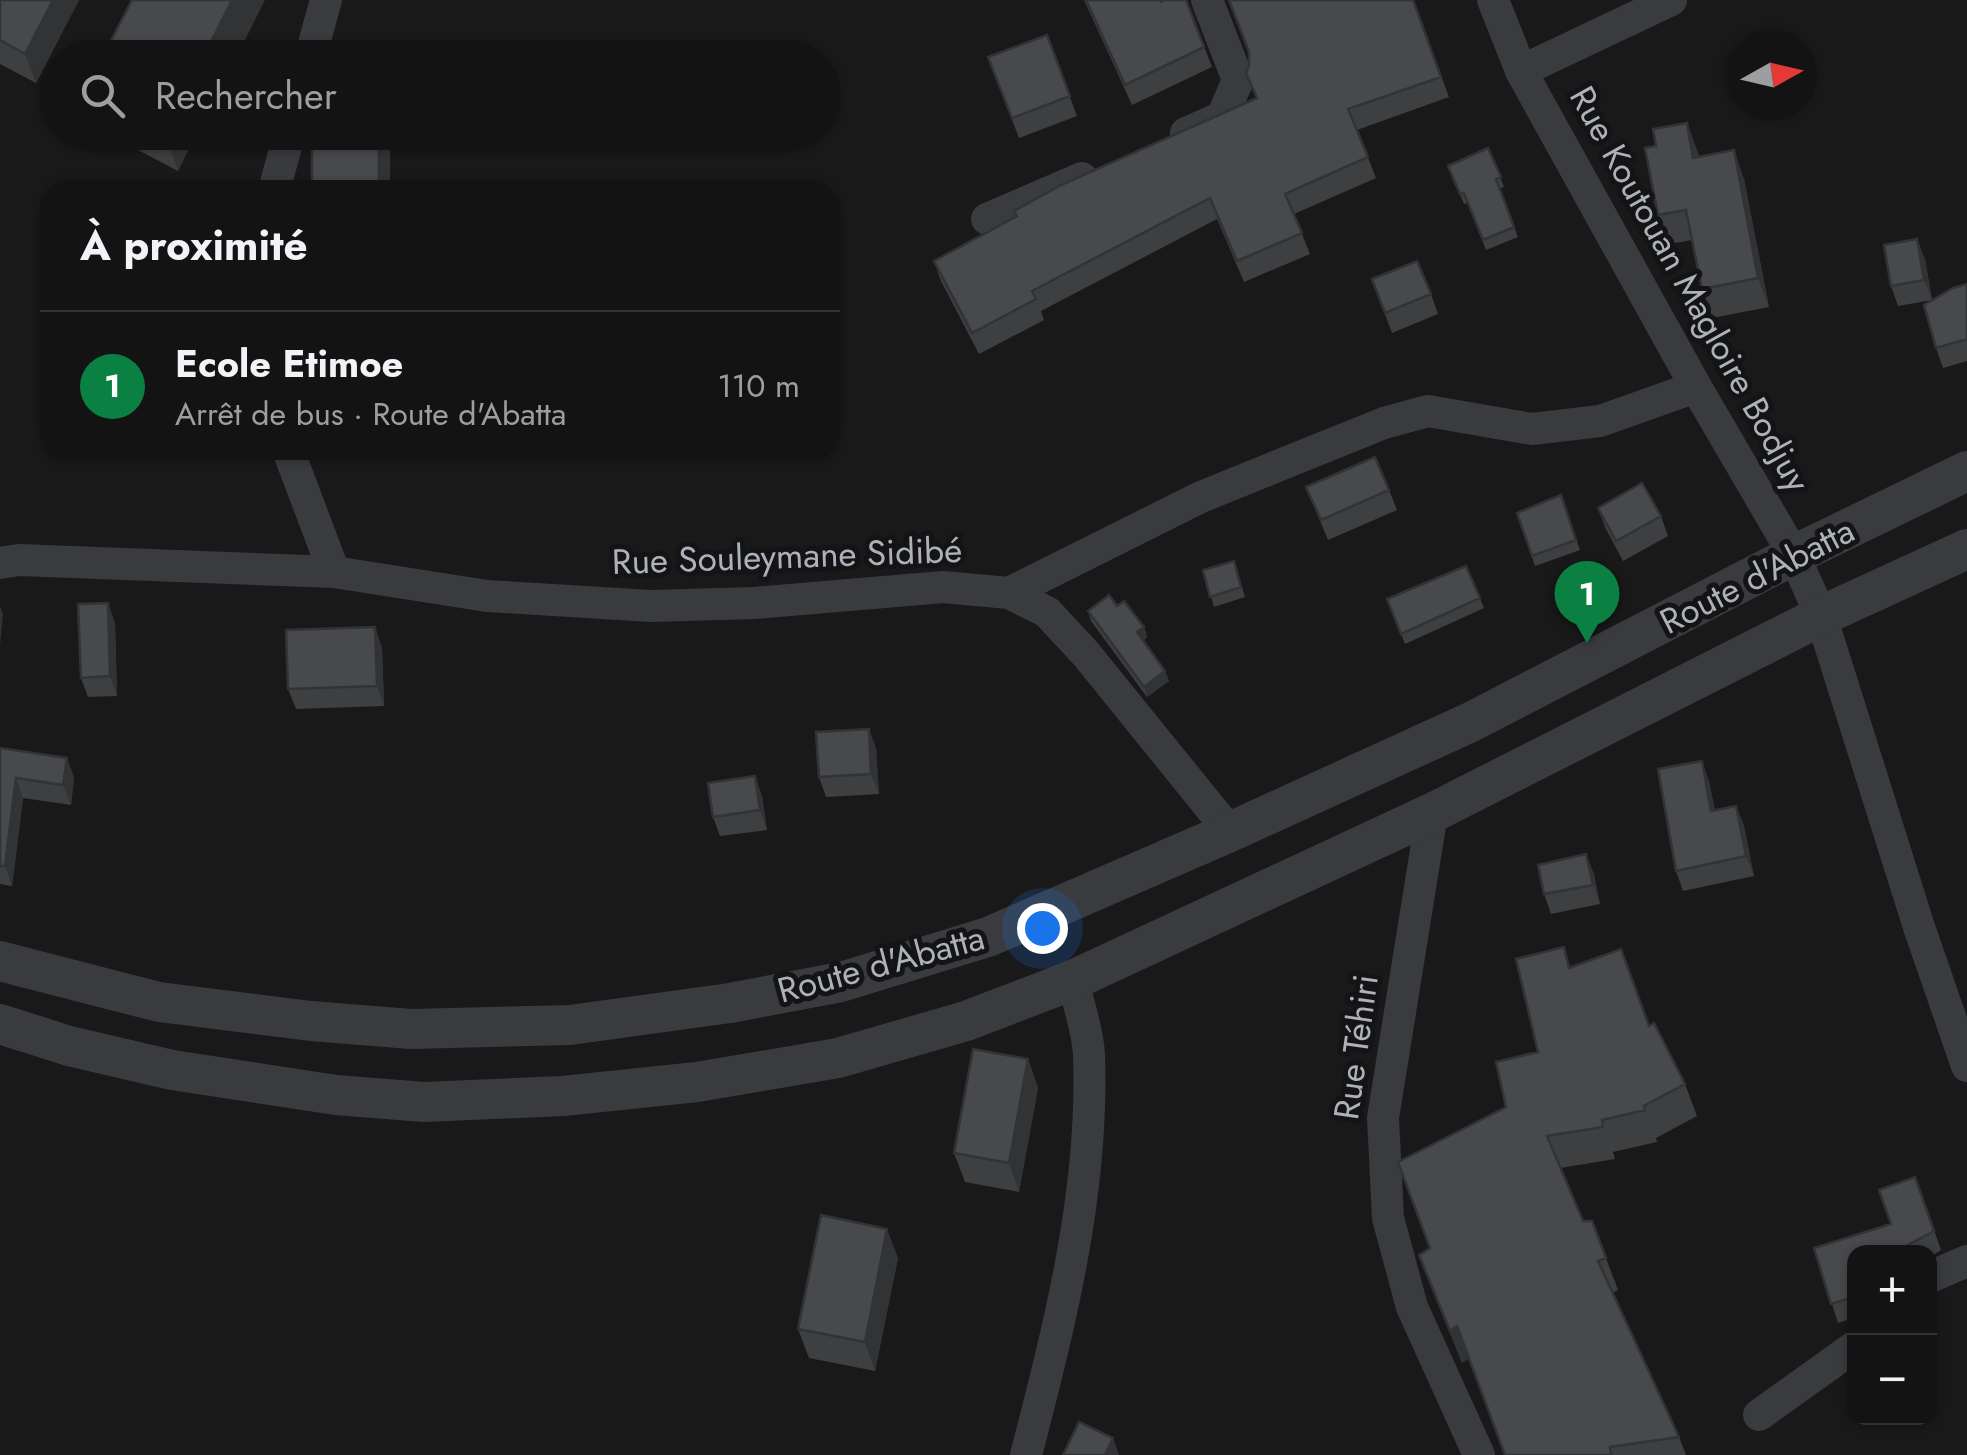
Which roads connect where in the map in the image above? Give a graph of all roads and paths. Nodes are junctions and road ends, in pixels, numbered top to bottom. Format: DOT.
graph roads {
  1 [pos="326,0"];
  2 [pos="1207,0"];
  3 [pos="1493,0"];
  4 [pos="1671,0"];
  5 [pos="315,40"];
  6 [pos="1522,71"];
  7 [pos="1150,148"];
  8 [pos="285,150"];
  9 [pos="1114,164"];
  10 [pos="277,180"];
  11 [pos="988,219"];
  12 [pos="1696,387"];
  13 [pos="292,460"];
  14 [pos="1967,471"];
  15 [pos="1967,549"];
  16 [pos="1794,555"];
  17 [pos="0,563"];
  18 [pos="334,572"];
  19 [pos="1009,592"];
  20 [pos="1821,616"];
  21 [pos="1432,813"];
  22 [pos="1230,832"];
  23 [pos="0,961"];
  24 [pos="1073,980"];
  25 [pos="0,1024"];
  26 [pos="1967,1066"];
  27 [pos="1967,1262"];
  28 [pos="1937,1274"];
  29 [pos="1847,1352"];
  30 [pos="1759,1415"];
  31 [pos="1026,1455"];
  32 [pos="1478,1455"];
  1 -- 5 [label="street"];
  2 -- 7 [label="street"];
  3 -- 6 [label="street, Rue Koutouan Magloire Bodjuy"];
  4 -- 6 [label="street"];
  6 -- 12 [label="street, Rue Koutouan Magloire Bodjuy"];
  8 -- 10 [label="street"];
  9 -- 11 [label="street"];
  12 -- 16 [label="street, Rue Koutouan Magloire Bodjuy"];
  12 -- 19 [label="street"];
  13 -- 18 [label="street"];
  14 -- 16 [label="street, Route d'Abatta"];
  15 -- 20 [label="street, Route d'Abatta"];
  16 -- 20 [label="street, Rue Koutouan Magloire Bodjuy"];
  16 -- 22 [label="street, Route d'Abatta"];
  17 -- 18 [label="street, Rue Souleymane Sidibé"];
  18 -- 19 [label="street, Rue Souleymane Sidibé"];
  19 -- 22 [label="street, Rue Souleymane Sidibé"];
  20 -- 21 [label="street, Route d'Abatta"];
  20 -- 26 [label="street, Rue Koutouan Magloire Bodjuy"];
  21 -- 24 [label="street, Route d'Abatta"];
  21 -- 32 [label="street, Rue Téhiri"];
  22 -- 23 [label="street, Route d'Abatta"];
  24 -- 25 [label="street, Route d'Abatta"];
  24 -- 31 [label="street"];
  27 -- 28 [label="street"];
  29 -- 30 [label="street"];
}
